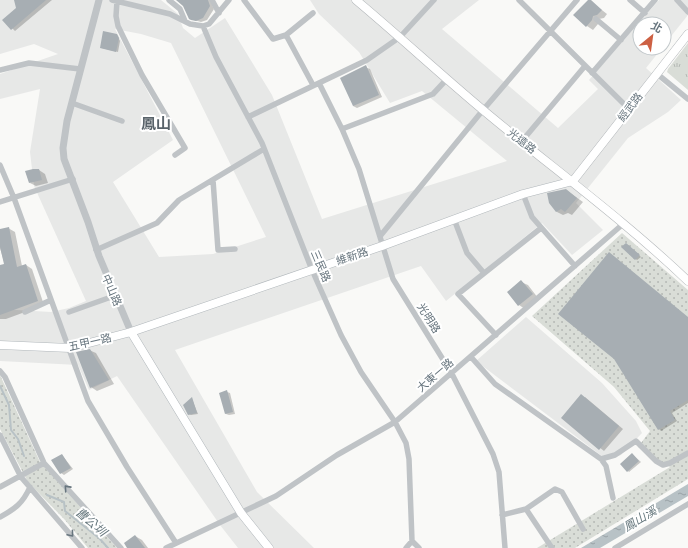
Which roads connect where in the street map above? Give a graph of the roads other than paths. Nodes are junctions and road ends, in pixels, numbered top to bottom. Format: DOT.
graph roads {
  1 [pos="99,0"];
  2 [pos="169,0"];
  3 [pos="212,0"];
  4 [pos="229,0"];
  5 [pos="244,0"];
  6 [pos="356,0"];
  7 [pos="434,0"];
  8 [pos="519,0"];
  9 [pos="577,0"];
  10 [pos="630,0"];
  11 [pos="655,0"];
  12 [pos="677,0"];
  13 [pos="114,1"];
  14 [pos="644,12"];
  15 [pos="688,12"];
  16 [pos="219,13"];
  17 [pos="312,13"];
  18 [pos="596,19"];
  19 [pos="185,21"];
  20 [pos="203,26"];
  21 [pos="550,31"];
  22 [pos="688,34"];
  23 [pos="286,35"];
  24 [pos="400,37"];
  25 [pos="621,40"];
  26 [pos="585,66"];
  27 [pos="80,69"];
  28 [pos="0,70"];
  29 [pos="592,73"];
  30 [pos="656,73"];
  31 [pos="447,79"];
  32 [pos="319,83"];
  33 [pos="312,85"];
  34 [pos="688,99"];
  35 [pos="72,103"];
  36 [pos="629,108"];
  37 [pos="483,110"];
  38 [pos="248,117"];
  39 [pos="122,121"];
  40 [pos="342,129"];
  41 [pos="522,141"];
  42 [pos="264,149"];
  43 [pos="175,155"];
  44 [pos="0,165"];
  45 [pos="73,179"];
  46 [pos="212,180"];
  47 [pos="573,181"];
  48 [pos="522,194"];
  49 [pos="14,198"];
  50 [pos="0,202"];
  51 [pos="454,219"];
  52 [pos="623,224"];
  53 [pos="540,228"];
  54 [pos="381,235"];
  55 [pos="382,246"];
  56 [pos="235,249"];
  57 [pos="96,250"];
  58 [pos="575,266"];
  59 [pos="312,270"];
  60 [pos="484,273"];
  61 [pos="688,281"];
  62 [pos="114,296"];
  63 [pos="51,300"];
  64 [pos="25,312"];
  65 [pos="69,312"];
  66 [pos="131,332"];
  67 [pos="496,335"];
  68 [pos="0,345"];
  69 [pos="70,348"];
  70 [pos="471,357"];
  71 [pos="0,371"];
  72 [pos="452,374"];
  73 [pos="395,422"];
  74 [pos="0,436"];
  75 [pos="688,453"];
  76 [pos="601,459"];
  77 [pos="44,463"];
  78 [pos="22,477"];
  79 [pos="0,487"];
  80 [pos="30,487"];
  81 [pos="613,498"];
  82 [pos="688,504"];
  83 [pos="526,508"];
  84 [pos="241,513"];
  85 [pos="502,515"];
  86 [pos="0,517"];
  87 [pos="583,529"];
  88 [pos="412,541"];
  89 [pos="176,543"];
  90 [pos="82,548"];
  91 [pos="122,548"];
  92 [pos="166,548"];
  93 [pos="269,548"];
  94 [pos="406,548"];
  95 [pos="419,548"];
  96 [pos="505,548"];
  97 [pos="552,548"];
  98 [pos="614,548"];
  1 -- 27 [label="street, 中山路"];
  2 -- 19 [label="street"];
  3 -- 16 [label="street"];
  4 -- 16 [label="street"];
  5 -- 23 [label="street"];
  6 -- 24 [label="main road, 光遠路"];
  7 -- 24 [label="street"];
  8 -- 21 [label="street"];
  9 -- 21 [label="street"];
  10 -- 14 [label="street"];
  11 -- 14 [label="street"];
  12 -- 15 [label="street"];
  13 -- 19 [label="street"];
  13 -- 43 [label="street"];
  14 -- 25 [label="street"];
  16 -- 20 [label="street"];
  17 -- 23 [label="street"];
  18 -- 25 [label="street"];
  19 -- 20 [label="street"];
  20 -- 38 [label="street, 三民路"];
  21 -- 26 [label="street"];
  21 -- 37 [label="street"];
  22 -- 30 [label="main road, 經武路"];
  23 -- 33 [label="street"];
  24 -- 31 [label="main road, 光遠路"];
  24 -- 32 [label="street"];
  25 -- 29 [label="street"];
  26 -- 29 [label="street"];
  26 -- 41 [label="street"];
  27 -- 28 [label="street"];
  27 -- 35 [label="street, 中山路"];
  29 -- 36 [label="street"];
  30 -- 34 [label="street"];
  30 -- 36 [label="main road, 經武路"];
  31 -- 37 [label="main road, 光遠路"];
  31 -- 40 [label="street"];
  32 -- 33 [label="street"];
  32 -- 40 [label="street, 光明路"];
  33 -- 38 [label="street"];
  35 -- 39 [label="street"];
  35 -- 45 [label="street, 中山路"];
  36 -- 47 [label="main road, 經武路"];
  37 -- 41 [label="main road, 光遠路"];
  37 -- 54 [label="street"];
  38 -- 42 [label="street, 三民路"];
  40 -- 54 [label="street, 光明路"];
  41 -- 47 [label="main road, 光遠路"];
  42 -- 46 [label="street"];
  42 -- 59 [label="street, 三民路"];
  44 -- 49 [label="street"];
  45 -- 49 [label="street"];
  45 -- 57 [label="street, 中山路"];
  46 -- 56 [label="street"];
  46 -- 57 [label="street"];
  47 -- 48 [label="main road, 維新路"];
  47 -- 52 [label="main road, 光遠路"];
  48 -- 51 [label="main road, 維新路"];
  48 -- 53 [label="street"];
  49 -- 50 [label="street"];
  49 -- 63 [label="street"];
  51 -- 55 [label="main road, 維新路"];
  51 -- 60 [label="street"];
  52 -- 58 [label="street, 大東一路"];
  52 -- 61 [label="main road, 光遠路"];
  53 -- 58 [label="street"];
  53 -- 60 [label="street"];
  54 -- 55 [label="street, 光明路"];
  55 -- 59 [label="main road, 維新路"];
  55 -- 72 [label="street, 光明路"];
  57 -- 62 [label="street, 中山路"];
  58 -- 67 [label="street, 大東一路"];
  59 -- 66 [label="main road, 維新路"];
  59 -- 73 [label="street, 三民路"];
  60 -- 67 [label="street"];
  62 -- 65 [label="street"];
  62 -- 66 [label="street, 中山路"];
  63 -- 64 [label="street"];
  63 -- 69 [label="street"];
  66 -- 69 [label="main road, 五甲一路"];
  66 -- 84 [label="main road, 中山路"];
  67 -- 70 [label="street, 大東一路"];
  68 -- 69 [label="main road, 五甲一路"];
  69 -- 89 [label="street"];
  70 -- 72 [label="street, 大東一路"];
  70 -- 76 [label="street"];
  71 -- 77 [label="street"];
  72 -- 73 [label="street, 大東一路"];
  72 -- 85 [label="street, 光明路"];
  73 -- 84 [label="street, 大東一路"];
  73 -- 88 [label="street, 三民路"];
  74 -- 78 [label="street"];
  75 -- 76 [label="street"];
  76 -- 81 [label="street"];
  77 -- 78 [label="street"];
  91 -- 77 [label="street, one-way"];
  78 -- 79 [label="street"];
  78 -- 80 [label="street"];
  80 -- 86 [label="street"];
  80 -- 90 [label="street, one-way"];
  82 -- 98 [label="street"];
  83 -- 85 [label="street"];
  83 -- 87 [label="street"];
  83 -- 97 [label="street"];
  84 -- 89 [label="street, 大東一路"];
  84 -- 93 [label="main road, 中山路"];
  85 -- 96 [label="street, 光明路"];
  88 -- 94 [label="street"];
  88 -- 95 [label="street"];
  89 -- 92 [label="street, 大東一路"];
}
